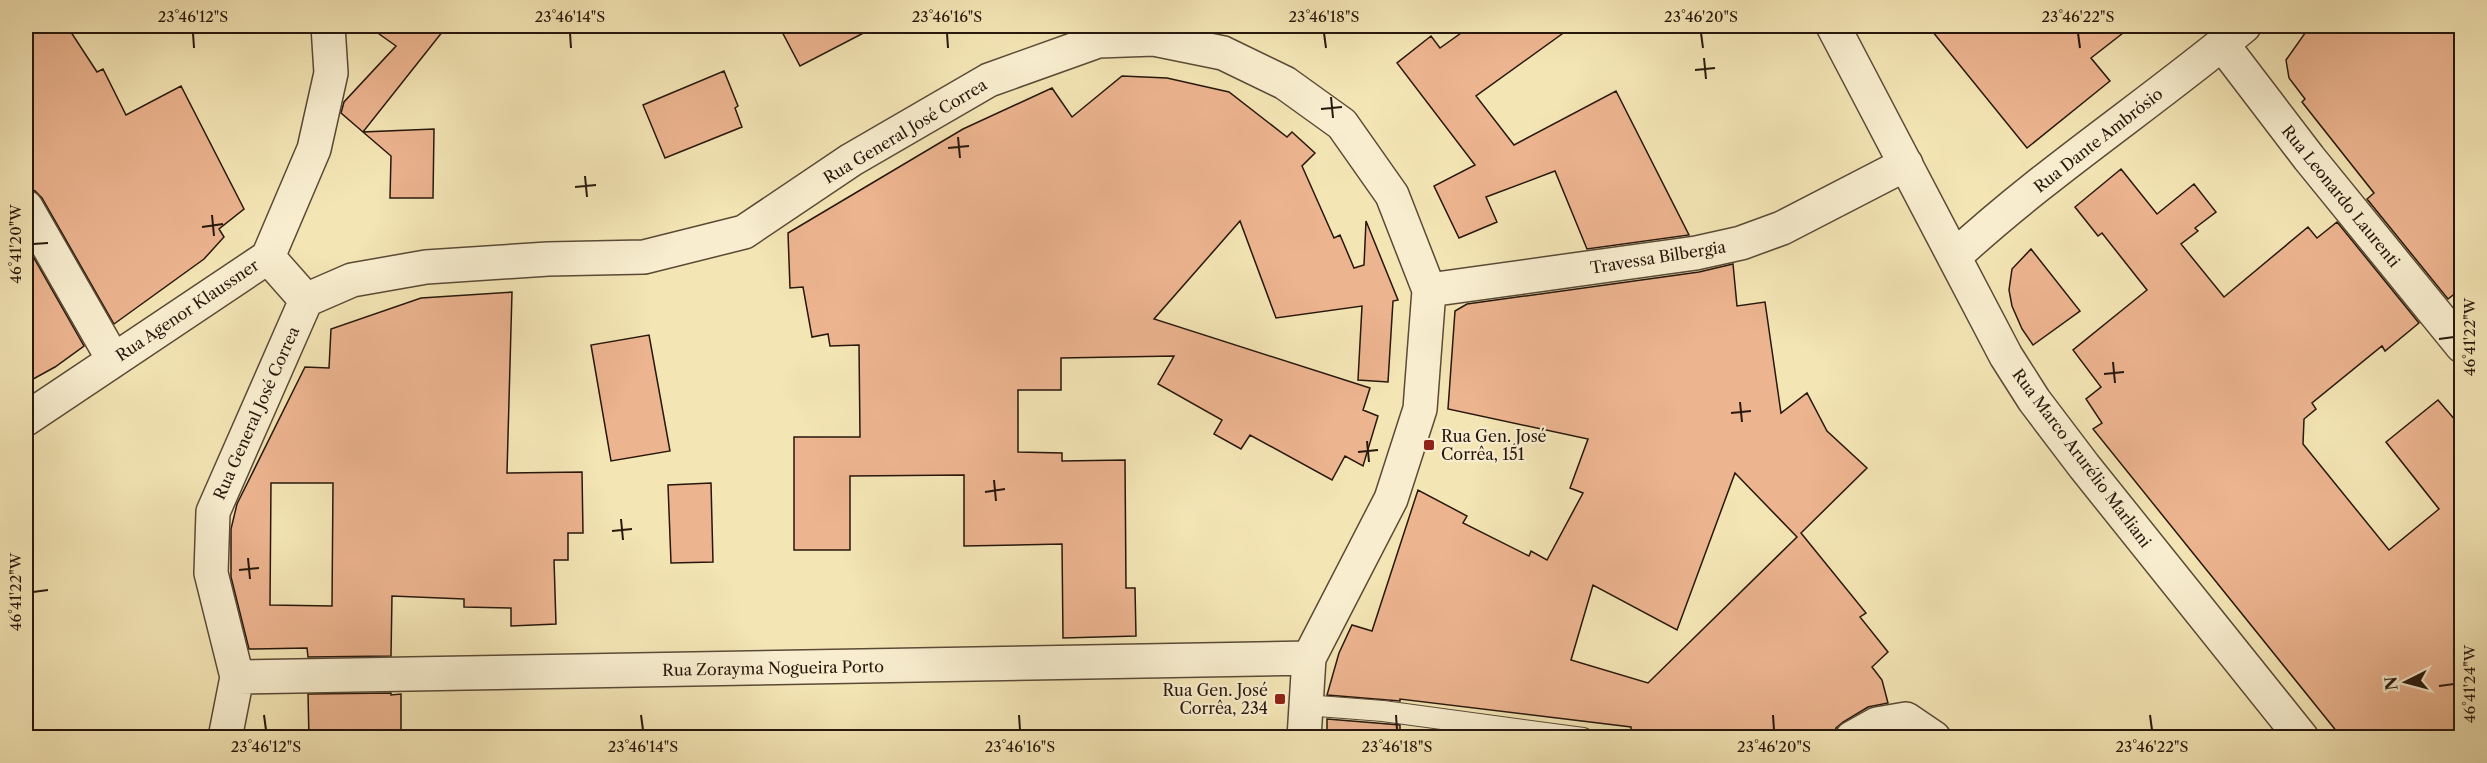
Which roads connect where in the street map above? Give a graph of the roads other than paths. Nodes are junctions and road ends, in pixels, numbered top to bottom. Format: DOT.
graph roads {
  1 [pos="328,26"];
  2 [pos="1833,26"];
  3 [pos="2233,35"];
  4 [pos="1906,164"];
  5 [pos="26,207"];
  6 [pos="268,257"];
  7 [pos="1954,257"];
  8 [pos="1429,290"];
  9 [pos="306,300"];
  10 [pos="2462,346"];
  11 [pos="113,359"];
  12 [pos="26,419"];
  13 [pos="1309,658"];
  14 [pos="237,677"];
  15 [pos="1305,705"];
  16 [pos="225,738"];
  17 [pos="1304,738"];
  18 [pos="1583,738"];
  19 [pos="1852,738"];
  20 [pos="1934,738"];
  21 [pos="2302,738"];
  1 -- 6 [label="street, Rua Agenor Klaussner"];
  2 -- 4 [label="street, Rua Marco Arurélio Marliani"];
  3 -- 7 [label="street, Rua Dante Ambrósio"];
  3 -- 10 [label="street, Rua Leonardo Laurenti"];
  4 -- 7 [label="street, Rua Marco Arurélio Marliani"];
  4 -- 8 [label="street, Travessa Bilbergia"];
  5 -- 11 [label="street"];
  6 -- 9 [label="street"];
  6 -- 11 [label="street, Rua Agenor Klaussner"];
  7 -- 21 [label="street, Rua Marco Arurélio Marliani"];
  8 -- 9 [label="street, Rua General José Correa"];
  8 -- 13 [label="street, Rua General José Correa"];
  9 -- 14 [label="street, Rua General José Correa"];
  11 -- 12 [label="street, Rua Agenor Klaussner"];
  13 -- 14 [label="street, Rua Zorayma Nogueira Porto"];
  13 -- 15 [label="street, Rua General José Correa"];
  14 -- 16 [label="street, Rua General José Correa"];
  15 -- 17 [label="street, Rua General José Correa"];
  15 -- 18 [label="lane"];
  19 -- 20 [label="street"];
}
